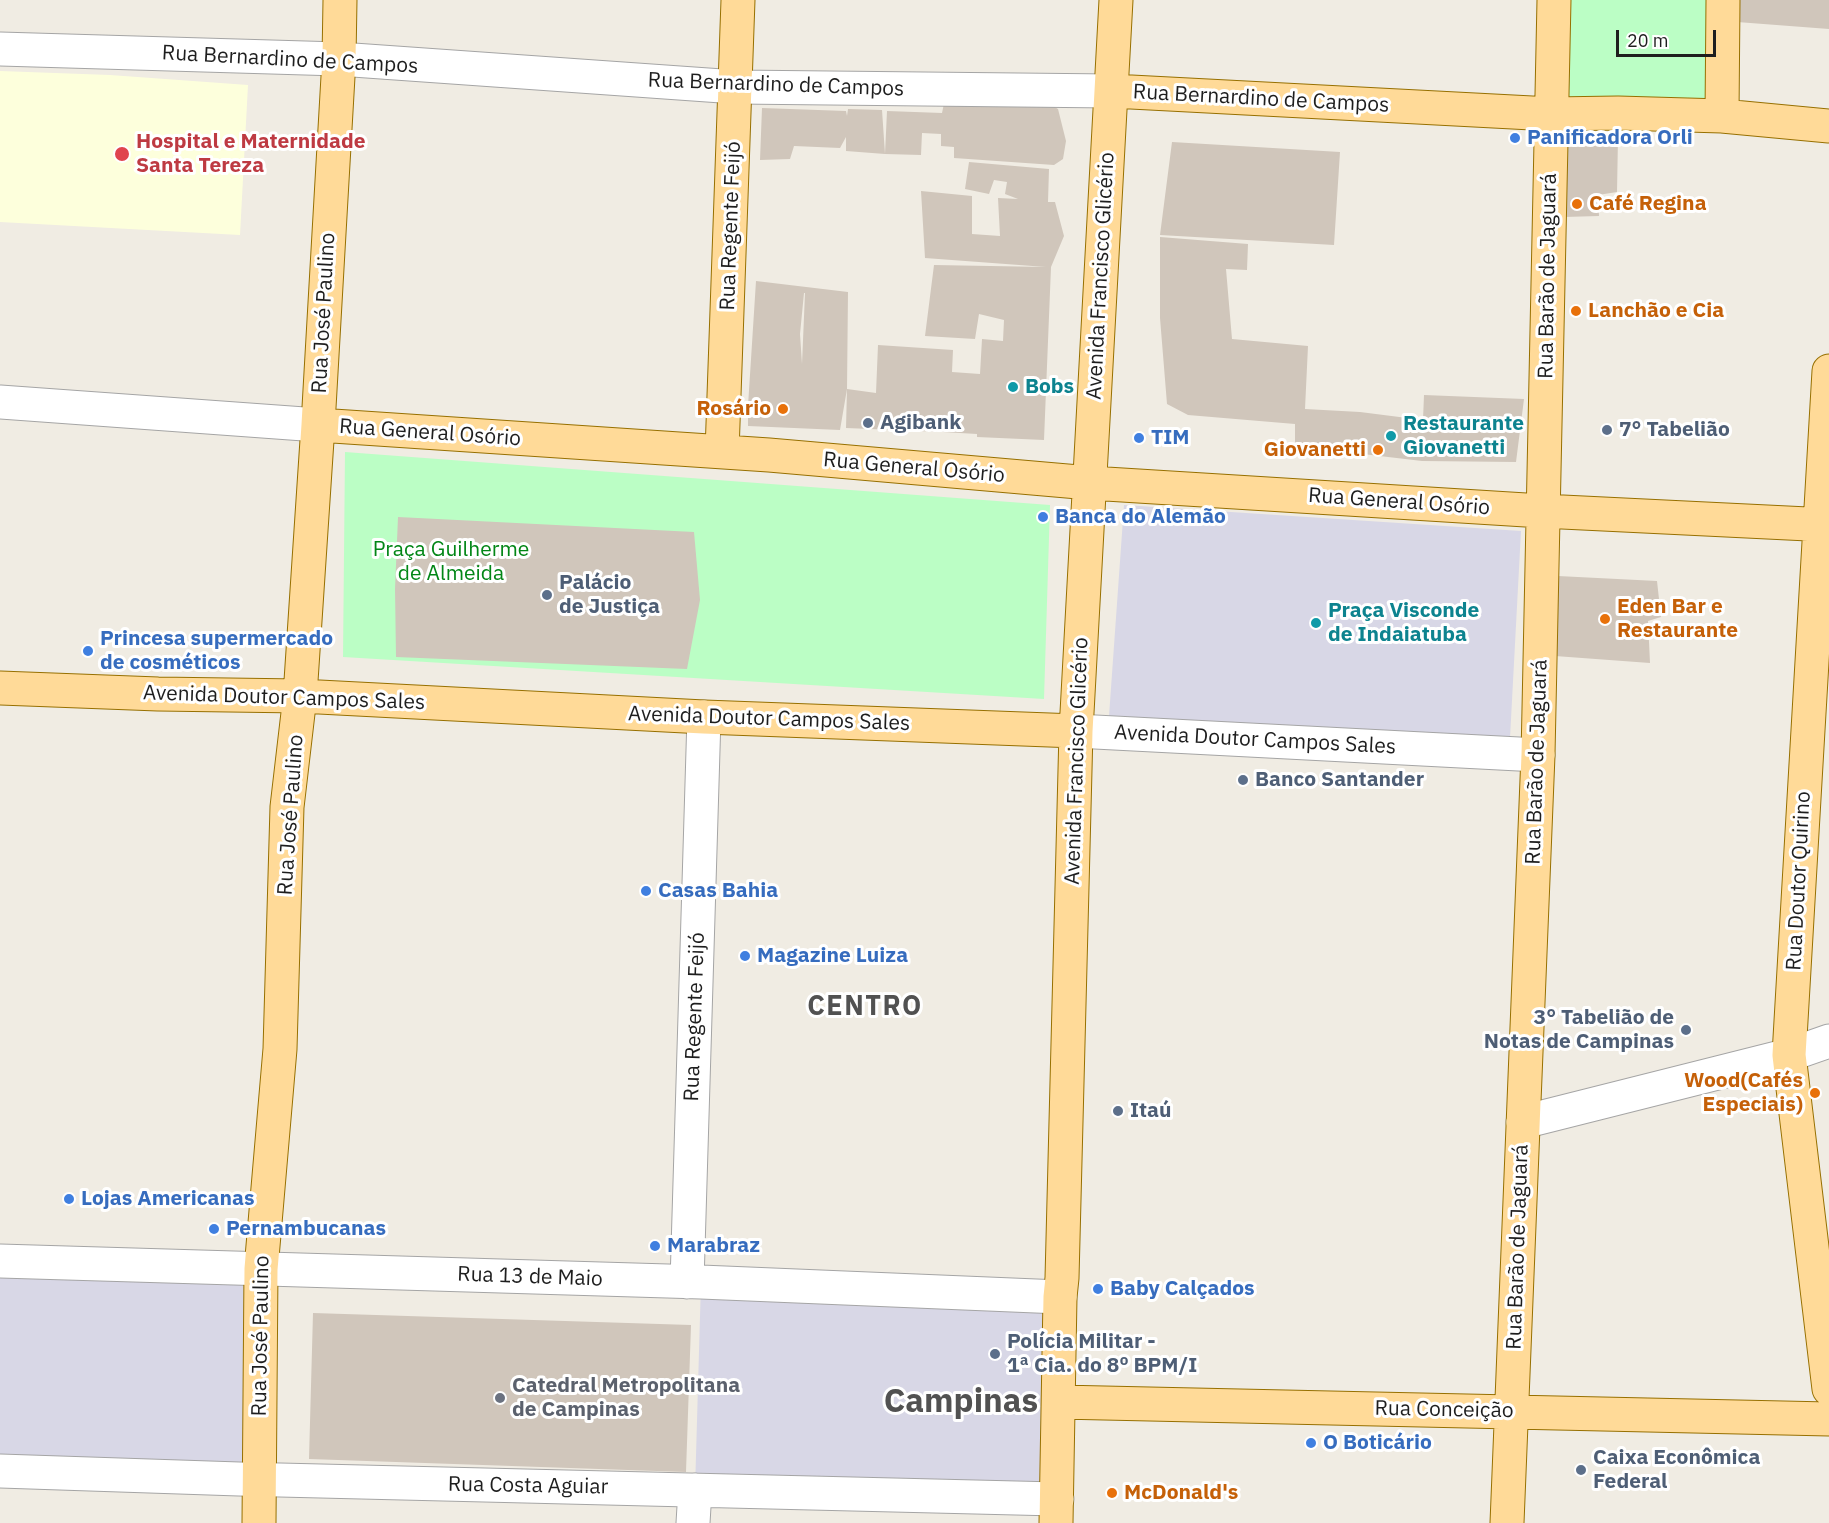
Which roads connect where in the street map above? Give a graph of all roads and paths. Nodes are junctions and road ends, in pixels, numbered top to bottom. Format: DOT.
graph roads {
  1 [pos="340,0"];
  2 [pos="738,0"];
  3 [pos="1116,0"];
  4 [pos="1554,0"];
  5 [pos="1724,0"];
  6 [pos="0,49"];
  7 [pos="339,59"];
  8 [pos="736,87"];
  9 [pos="1112,91"];
  10 [pos="1551,114"];
  11 [pos="1722,117"];
  12 [pos="1829,126"];
  13 [pos="1829,372"];
  14 [pos="0,402"];
  15 [pos="318,425"];
  16 [pos="722,452"];
  17 [pos="1090,483"];
  18 [pos="1542,512"];
  19 [pos="1824,524"];
  20 [pos="0,688"];
  21 [pos="300,696"];
  22 [pos="704,717"];
  23 [pos="1076,731"];
  24 [pos="1538,755"];
  25 [pos="1829,1041"];
  26 [pos="1789,1055"];
  27 [pos="1523,1122"];
  28 [pos="0,1261"];
  29 [pos="261,1269"];
  30 [pos="687,1282"];
  31 [pos="1060,1297"];
  32 [pos="1829,1389"];
  33 [pos="1059,1402"];
  34 [pos="1512,1412"];
  35 [pos="1829,1419"];
  36 [pos="0,1471"];
  37 [pos="260,1480"];
  38 [pos="695,1490"];
  39 [pos="1056,1511"];
  40 [pos="259,1523"];
  41 [pos="693,1523"];
  42 [pos="1507,1523"];
  1 -- 7 [label="main road, Rua José Paulino"];
  2 -- 8 [label="main road, Rua Regente Feijó"];
  3 -- 9 [label="main road, Avenida Francisco Glicério"];
  4 -- 10 [label="main road, Rua Barão de Jaguará"];
  5 -- 11 [label="main road"];
  6 -- 7 [label="street, Rua Bernardino de Campos"];
  7 -- 8 [label="street, Rua Bernardino de Campos"];
  7 -- 15 [label="main road, Rua José Paulino"];
  8 -- 9 [label="street, Rua Bernardino de Campos"];
  8 -- 16 [label="main road, Rua Regente Feijó"];
  9 -- 10 [label="main road, Rua Bernardino de Campos"];
  9 -- 17 [label="main road, Avenida Francisco Glicério"];
  10 -- 11 [label="main road, Rua Bernardino de Campos"];
  10 -- 18 [label="main road, Rua Barão de Jaguará"];
  11 -- 12 [label="main road, Rua Bernardino de Campos"];
  13 -- 19 [label="main road, Rua Doutor Quirino"];
  14 -- 15 [label="street, Rua General Osório"];
  15 -- 16 [label="main road, Rua General Osório"];
  15 -- 21 [label="main road, Rua José Paulino"];
  16 -- 17 [label="main road, Rua General Osório"];
  17 -- 18 [label="main road, Rua General Osório"];
  17 -- 23 [label="main road, Avenida Francisco Glicério"];
  18 -- 19 [label="main road, Rua General Osório"];
  18 -- 24 [label="main road, Rua Barão de Jaguará"];
  19 -- 26 [label="main road, Rua Doutor Quirino"];
  20 -- 21 [label="main road, Avenida Doutor Campos Sales"];
  21 -- 22 [label="main road, Avenida Doutor Campos Sales"];
  21 -- 29 [label="main road, Rua José Paulino"];
  22 -- 23 [label="main road, Avenida Doutor Campos Sales"];
  22 -- 30 [label="street, Rua Regente Feijó"];
  23 -- 24 [label="street, Avenida Doutor Campos Sales"];
  23 -- 31 [label="main road, Avenida Francisco Glicério"];
  24 -- 27 [label="main road, Rua Barão de Jaguará"];
  25 -- 26 [label="street"];
  26 -- 27 [label="street"];
  26 -- 32 [label="main road, Rua Doutor Quirino"];
  27 -- 34 [label="main road, Rua Barão de Jaguará"];
  28 -- 29 [label="street, Rua 13 de Maio"];
  29 -- 30 [label="street, Rua 13 de Maio"];
  29 -- 37 [label="main road, Rua José Paulino"];
  30 -- 31 [label="street, Rua 13 de Maio"];
  31 -- 33 [label="main road, Avenida Francisco Glicério"];
  33 -- 34 [label="main road, Rua Conceição"];
  33 -- 39 [label="main road, Avenida Francisco Glicério"];
  34 -- 35 [label="main road, Rua Conceição"];
  34 -- 42 [label="main road, Rua Barão de Jaguará"];
  36 -- 37 [label="street, Rua Costa Aguiar"];
  37 -- 38 [label="street, Rua Costa Aguiar"];
  37 -- 40 [label="main road, Rua José Paulino"];
  38 -- 39 [label="street, Rua Costa Aguiar"];
  38 -- 41 [label="street"];
}
